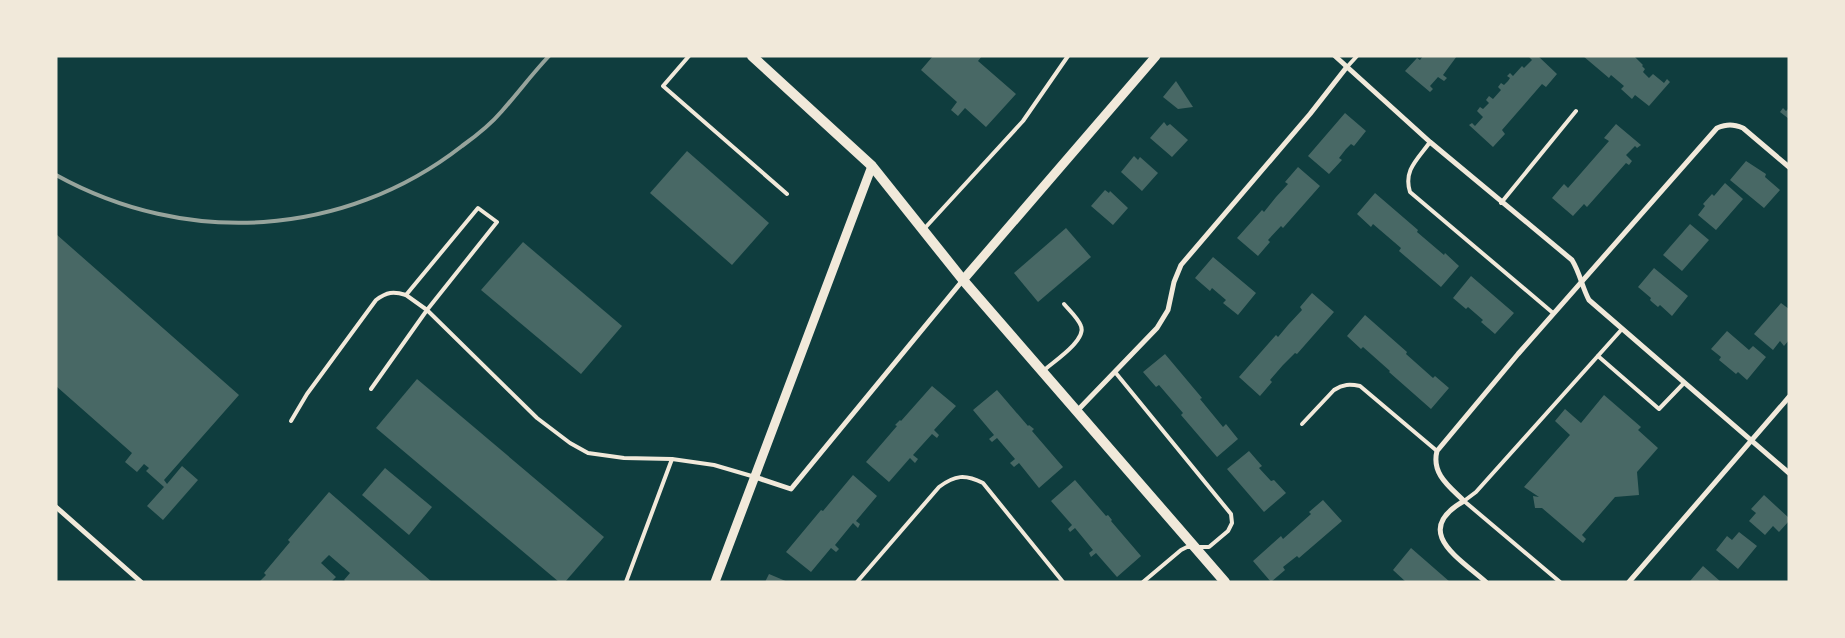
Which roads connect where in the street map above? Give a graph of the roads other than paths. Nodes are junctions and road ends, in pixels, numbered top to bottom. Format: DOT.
graph roads {
  1 [pos="689,56"];
  2 [pos="752,56"];
  3 [pos="1068,56"];
  4 [pos="1156,56"];
  5 [pos="1335,56"];
  6 [pos="1357,56"];
  7 [pos="1346,68"];
  8 [pos="1576,111"];
  9 [pos="1430,142"];
  10 [pos="872,166"];
  11 [pos="1789,166"];
  12 [pos="787,194"];
  13 [pos="1501,203"];
  14 [pos="924,229"];
  15 [pos="963,280"];
  16 [pos="1581,282"];
  17 [pos="406,295"];
  18 [pos="1064,304"];
  19 [pos="426,310"];
  20 [pos="1553,314"];
  21 [pos="1622,329"];
  22 [pos="1598,356"];
  23 [pos="1043,371"];
  24 [pos="1115,372"];
  25 [pos="1684,382"];
  26 [pos="371,389"];
  27 [pos="1789,397"];
  28 [pos="1077,411"];
  29 [pos="291,422"];
  30 [pos="1302,424"];
  31 [pos="1751,441"];
  32 [pos="1437,451"];
  33 [pos="672,459"];
  34 [pos="1789,473"];
  35 [pos="755,477"];
  36 [pos="1464,501"];
  37 [pos="56,507"];
  38 [pos="1196,548"];
  39 [pos="141,582"];
  40 [pos="626,582"];
  41 [pos="715,582"];
  42 [pos="857,582"];
  43 [pos="1063,582"];
  44 [pos="1143,582"];
  45 [pos="1225,582"];
  46 [pos="1486,582"];
  47 [pos="1560,582"];
  48 [pos="1629,582"];
  1 -- 12 [label="lane"];
  2 -- 10 [label="main road"];
  3 -- 14 [label="lane"];
  4 -- 15 [label="street"];
  5 -- 7 [label="street"];
  6 -- 7 [label="lane"];
  7 -- 9 [label="street"];
  7 -- 24 [label="street"];
  8 -- 13 [label="lane"];
  9 -- 13 [label="street"];
  9 -- 20 [label="lane"];
  10 -- 14 [label="main road"];
  10 -- 35 [label="street"];
  11 -- 16 [label="street"];
  13 -- 16 [label="street"];
  14 -- 15 [label="main road"];
  15 -- 23 [label="main road"];
  15 -- 35 [label="street"];
  16 -- 20 [label="street"];
  16 -- 21 [label="street"];
  17 -- 19 [label="lane"];
  17 -- 19 [label="lane"];
  17 -- 29 [label="lane"];
  18 -- 23 [label="lane"];
  19 -- 26 [label="lane"];
  19 -- 33 [label="lane"];
  20 -- 32 [label="street"];
  21 -- 22 [label="lane"];
  21 -- 25 [label="street"];
  22 -- 25 [label="lane"];
  22 -- 36 [label="lane"];
  23 -- 28 [label="main road"];
  24 -- 28 [label="street"];
  24 -- 38 [label="lane"];
  25 -- 31 [label="street"];
  27 -- 31 [label="street"];
  28 -- 38 [label="main road"];
  30 -- 32 [label="lane"];
  31 -- 34 [label="street"];
  31 -- 48 [label="street"];
  32 -- 36 [label="street"];
  33 -- 35 [label="lane"];
  33 -- 40 [label="lane"];
  35 -- 41 [label="street"];
  36 -- 46 [label="street"];
  36 -- 47 [label="lane"];
  37 -- 39 [label="street"];
  38 -- 44 [label="lane"];
  38 -- 45 [label="main road"];
  42 -- 43 [label="lane"];
}
